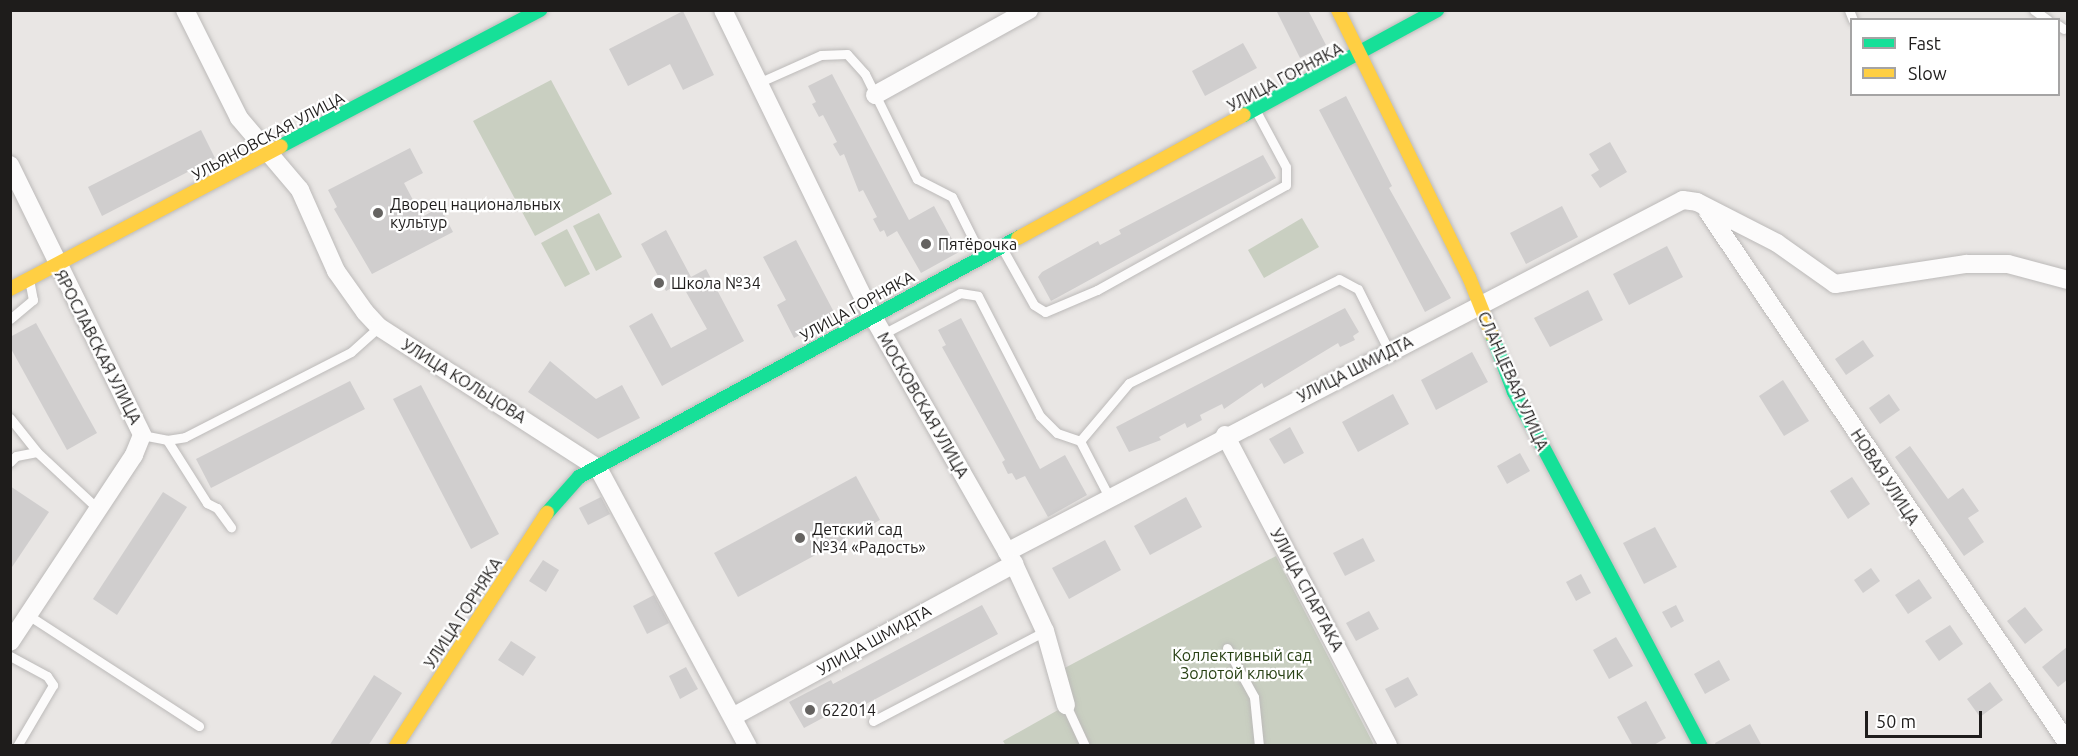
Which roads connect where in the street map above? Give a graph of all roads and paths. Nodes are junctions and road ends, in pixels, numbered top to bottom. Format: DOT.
graph roads {
  1 [pos="185,10"];
  2 [pos="540,10"];
  3 [pos="723,10"];
  4 [pos="1029,10"];
  5 [pos="1338,10"];
  6 [pos="1437,10"];
  7 [pos="1361,55"];
  8 [pos="756,84"];
  9 [pos="875,95"];
  10 [pos="1256,111"];
  11 [pos="270,155"];
  12 [pos="10,165"];
  13 [pos="1705,208"];
  14 [pos="1001,247"];
  15 [pos="982,257"];
  16 [pos="56,266"];
  17 [pos="29,280"];
  18 [pos="2067,280"];
  19 [pos="10,290"];
  20 [pos="1478,305"];
  21 [pos="873,315"];
  22 [pos="10,319"];
  23 [pos="379,327"];
  24 [pos="883,334"];
  25 [pos="1389,351"];
  26 [pos="10,418"];
  27 [pos="142,435"];
  28 [pos="1225,435"];
  29 [pos="167,440"];
  30 [pos="1080,441"];
  31 [pos="37,452"];
  32 [pos="10,462"];
  33 [pos="598,468"];
  34 [pos="1109,497"];
  35 [pos="97,507"];
  36 [pos="231,527"];
  37 [pos="1010,558"];
  38 [pos="28,615"];
  39 [pos="1045,631"];
  40 [pos="10,642"];
  41 [pos="1227,648"];
  42 [pos="10,656"];
  43 [pos="1066,705"];
  44 [pos="734,716"];
  45 [pos="873,721"];
  46 [pos="199,726"];
  47 [pos="2067,744"];
  48 [pos="17,746"];
  49 [pos="396,746"];
  50 [pos="748,746"];
  51 [pos="1085,746"];
  52 [pos="1259,746"];
  53 [pos="1388,746"];
  54 [pos="1701,746"];
  1 -- 11 [label="street, УЛИЦА КОЛЬЦОВА"];
  2 -- 11 [label="main road, УЛЬЯНОВСКАЯ УЛИЦА"];
  3 -- 8 [label="street, МОСКОВСКАЯ УЛИЦА"];
  4 -- 9 [label="street"];
  5 -- 7 [label="main road, СЛАНЦЕВАЯ УЛИЦА"];
  6 -- 7 [label="main road, УЛИЦА ГОРНЯКА"];
  7 -- 10 [label="main road, УЛИЦА ГОРНЯКА"];
  7 -- 20 [label="main road, СЛАНЦЕВАЯ УЛИЦА"];
  8 -- 9 [label="lane"];
  8 -- 21 [label="street, МОСКОВСКАЯ УЛИЦА"];
  9 -- 15 [label="lane"];
  10 -- 14 [label="main road, УЛИЦА ГОРНЯКА"];
  10 -- 14 [label="lane"];
  11 -- 16 [label="main road, УЛЬЯНОВСКАЯ УЛИЦА"];
  11 -- 23 [label="street, УЛИЦА КОЛЬЦОВА"];
  12 -- 16 [label="street, ЯРОСЛАВСКАЯ УЛИЦА"];
  13 -- 18 [label="street, УЛИЦА ШМИДТА"];
  13 -- 20 [label="street, УЛИЦА ШМИДТА"];
  13 -- 47 [label="street, НОВАЯ УЛИЦА"];
  14 -- 15 [label="main road, УЛИЦА ГОРНЯКА"];
  15 -- 21 [label="main road, УЛИЦА ГОРНЯКА"];
  16 -- 17 [label="main road, УЛЬЯНОВСКАЯ УЛИЦА"];
  16 -- 27 [label="street, ЯРОСЛАВСКАЯ УЛИЦА"];
  17 -- 19 [label="main road, УЛЬЯНОВСКАЯ УЛИЦА"];
  17 -- 22 [label="lane"];
  20 -- 25 [label="street, УЛИЦА ШМИДТА"];
  20 -- 54 [label="main road, СЛАНЦЕВАЯ УЛИЦА"];
  21 -- 24 [label="street, МОСКОВСКАЯ УЛИЦА"];
  21 -- 33 [label="main road, УЛИЦА ГОРНЯКА"];
  23 -- 29 [label="lane"];
  23 -- 33 [label="street, УЛИЦА КОЛЬЦОВА"];
  24 -- 30 [label="lane"];
  24 -- 37 [label="street, МОСКОВСКАЯ УЛИЦА"];
  25 -- 28 [label="street, УЛИЦА ШМИДТА"];
  25 -- 30 [label="lane"];
  26 -- 31 [label="lane"];
  27 -- 29 [label="lane"];
  27 -- 35 [label="street, ЯРОСЛАВСКАЯ УЛИЦА"];
  28 -- 34 [label="street, УЛИЦА ШМИДТА"];
  28 -- 53 [label="street, УЛИЦА СПАРТАКА"];
  29 -- 36 [label="lane"];
  30 -- 34 [label="lane"];
  31 -- 32 [label="lane"];
  31 -- 35 [label="lane"];
  33 -- 44 [label="street, УЛИЦА КОЛЬЦОВА"];
  33 -- 49 [label="main road, УЛИЦА ГОРНЯКА"];
  34 -- 37 [label="street, УЛИЦА ШМИДТА"];
  35 -- 38 [label="street, ЯРОСЛАВСКАЯ УЛИЦА"];
  37 -- 39 [label="street, МОСКОВСКАЯ УЛИЦА"];
  37 -- 44 [label="street, УЛИЦА ШМИДТА"];
  38 -- 40 [label="street, ЯРОСЛАВСКАЯ УЛИЦА"];
  38 -- 46 [label="lane"];
  39 -- 43 [label="street, МОСКОВСКАЯ УЛИЦА"];
  39 -- 45 [label="lane"];
  41 -- 52 [label="lane"];
  42 -- 48 [label="lane"];
  43 -- 51 [label="lane"];
  44 -- 50 [label="street, УЛИЦА КОЛЬЦОВА"];
}
